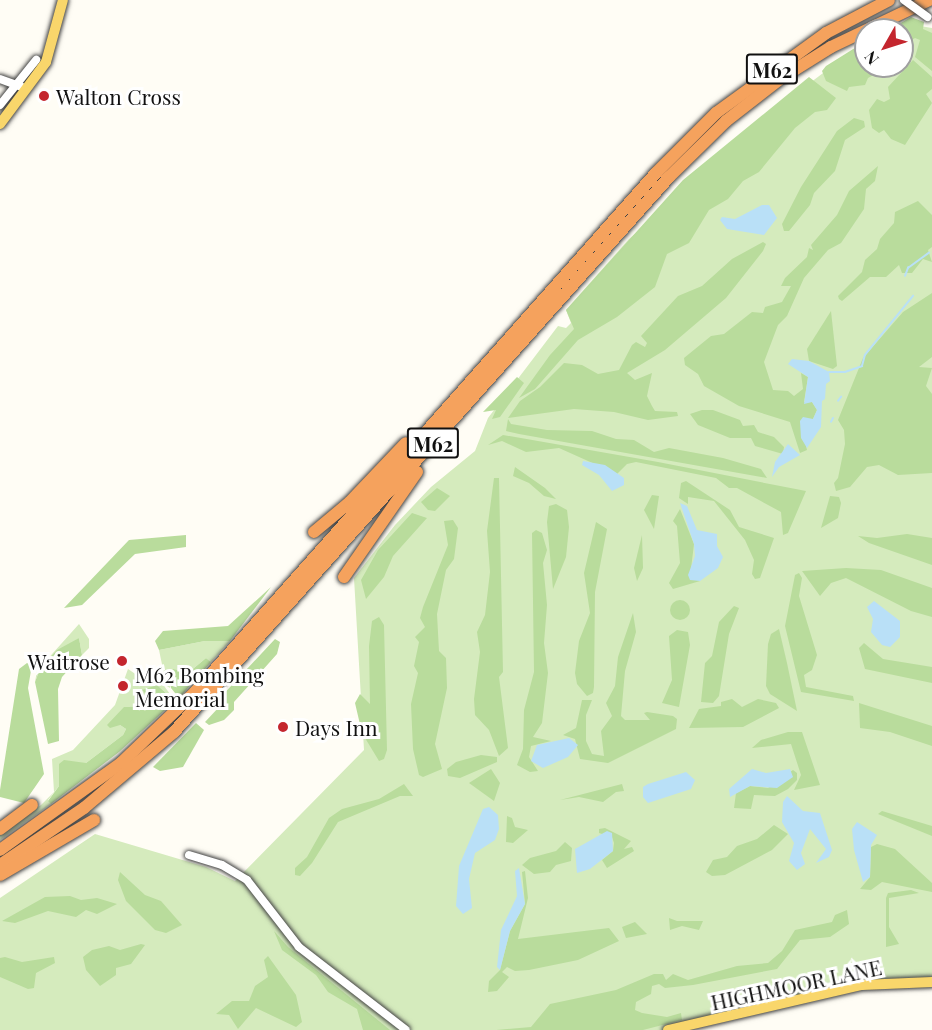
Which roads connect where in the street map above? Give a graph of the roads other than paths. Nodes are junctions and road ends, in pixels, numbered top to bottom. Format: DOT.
graph roads {
  1 [pos="63,0"];
  2 [pos="889,0"];
  3 [pos="904,0"];
  4 [pos="929,0"];
  5 [pos="929,19"];
  6 [pos="36,60"];
  7 [pos="0,79"];
  8 [pos="23,88"];
  9 [pos="0,105"];
  10 [pos="0,124"];
  11 [pos="457,397"];
  12 [pos="462,411"];
  13 [pos="314,532"];
  14 [pos="344,577"];
  15 [pos="32,805"];
  16 [pos="94,820"];
  17 [pos="0,829"];
  18 [pos="0,850"];
  19 [pos="189,855"];
  20 [pos="0,865"];
  21 [pos="0,875"];
  22 [pos="932,982"];
  23 [pos="406,1030"];
  24 [pos="668,1030"];
  1 -- 8 [label="main road"];
  2 -- 11 [label="highway, M62"];
  3 -- 5 [label="street, bridge"];
  4 -- 12 [label="highway, M62"];
  6 -- 8 [label="street"];
  7 -- 8 [label="street"];
  8 -- 9 [label="street"];
  8 -- 10 [label="main road"];
  11 -- 13 [label="highway"];
  11 -- 18 [label="highway, M62"];
  12 -- 14 [label="highway"];
  12 -- 20 [label="highway, M62"];
  15 -- 17 [label="highway"];
  16 -- 21 [label="highway"];
  19 -- 23 [label="street"];
  22 -- 24 [label="main road, HIGHMOOR LANE"];
}
